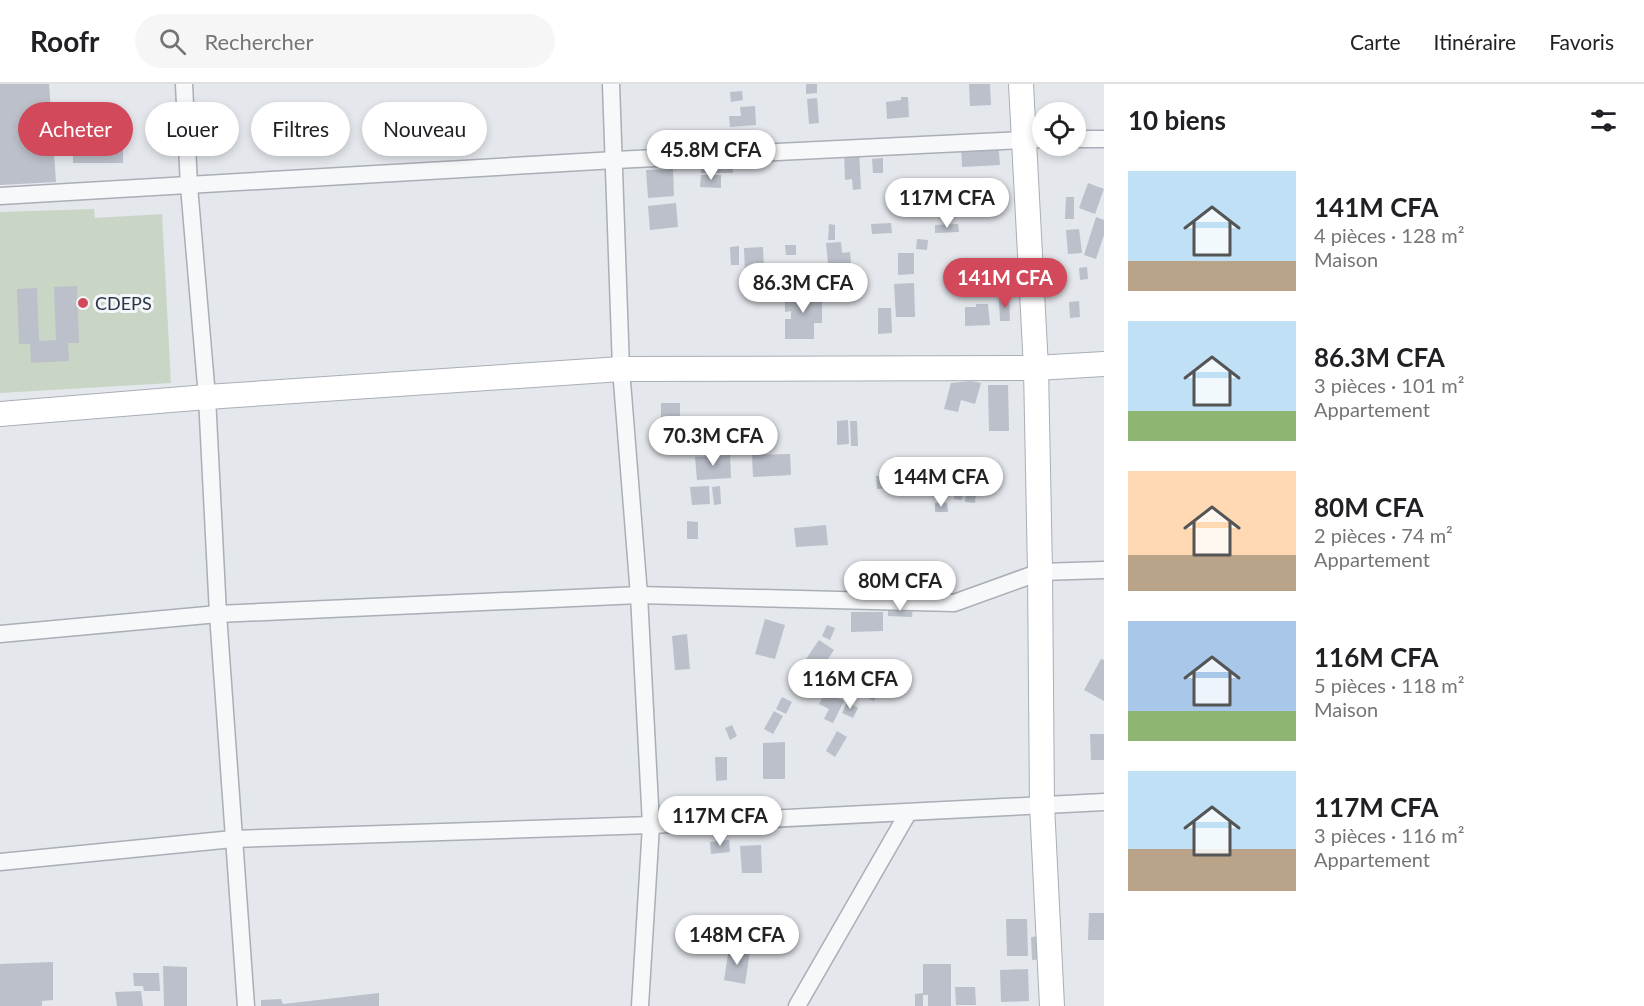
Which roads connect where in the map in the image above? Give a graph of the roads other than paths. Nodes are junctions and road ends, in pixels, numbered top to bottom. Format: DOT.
graph roads {
  1 [pos="184,84"];
  2 [pos="611,84"];
  3 [pos="1021,84"];
  4 [pos="1032,134"];
  5 [pos="1032,139"];
  6 [pos="1086,139"];
  7 [pos="1104,139"];
  8 [pos="1033,156"];
  9 [pos="615,160"];
  10 [pos="189,186"];
  11 [pos="0,196"];
  12 [pos="1104,364"];
  13 [pos="1036,368"];
  14 [pos="621,369"];
  15 [pos="207,397"];
  16 [pos="0,414"];
  17 [pos="1104,570"];
  18 [pos="1040,572"];
  19 [pos="639,595"];
  20 [pos="218,614"];
  21 [pos="0,634"];
  22 [pos="1104,801"];
  23 [pos="1042,805"];
  24 [pos="908,813"];
  25 [pos="651,825"];
  26 [pos="233,839"];
  27 [pos="0,862"];
  28 [pos="246,1006"];
  29 [pos="640,1006"];
  30 [pos="797,1006"];
  31 [pos="1052,1006"];
  1 -- 10 [label="street"];
  2 -- 9 [label="street"];
  3 -- 4 [label="street"];
  5 -- 9 [label="street"];
  6 -- 7 [label="street"];
  8 -- 13 [label="street"];
  9 -- 10 [label="street"];
  9 -- 14 [label="street"];
  10 -- 11 [label="street"];
  10 -- 15 [label="street"];
  12 -- 13 [label="street"];
  13 -- 14 [label="street"];
  13 -- 18 [label="street"];
  14 -- 15 [label="street"];
  14 -- 19 [label="street"];
  15 -- 16 [label="street"];
  15 -- 20 [label="street"];
  17 -- 18 [label="street"];
  18 -- 19 [label="street"];
  18 -- 23 [label="street"];
  19 -- 20 [label="street"];
  19 -- 25 [label="street"];
  20 -- 21 [label="street"];
  20 -- 26 [label="street"];
  22 -- 23 [label="street"];
  23 -- 24 [label="street"];
  23 -- 31 [label="street"];
  24 -- 25 [label="street"];
  24 -- 30 [label="street"];
  25 -- 26 [label="street"];
  25 -- 29 [label="street"];
  26 -- 27 [label="street"];
  26 -- 28 [label="street"];
}
